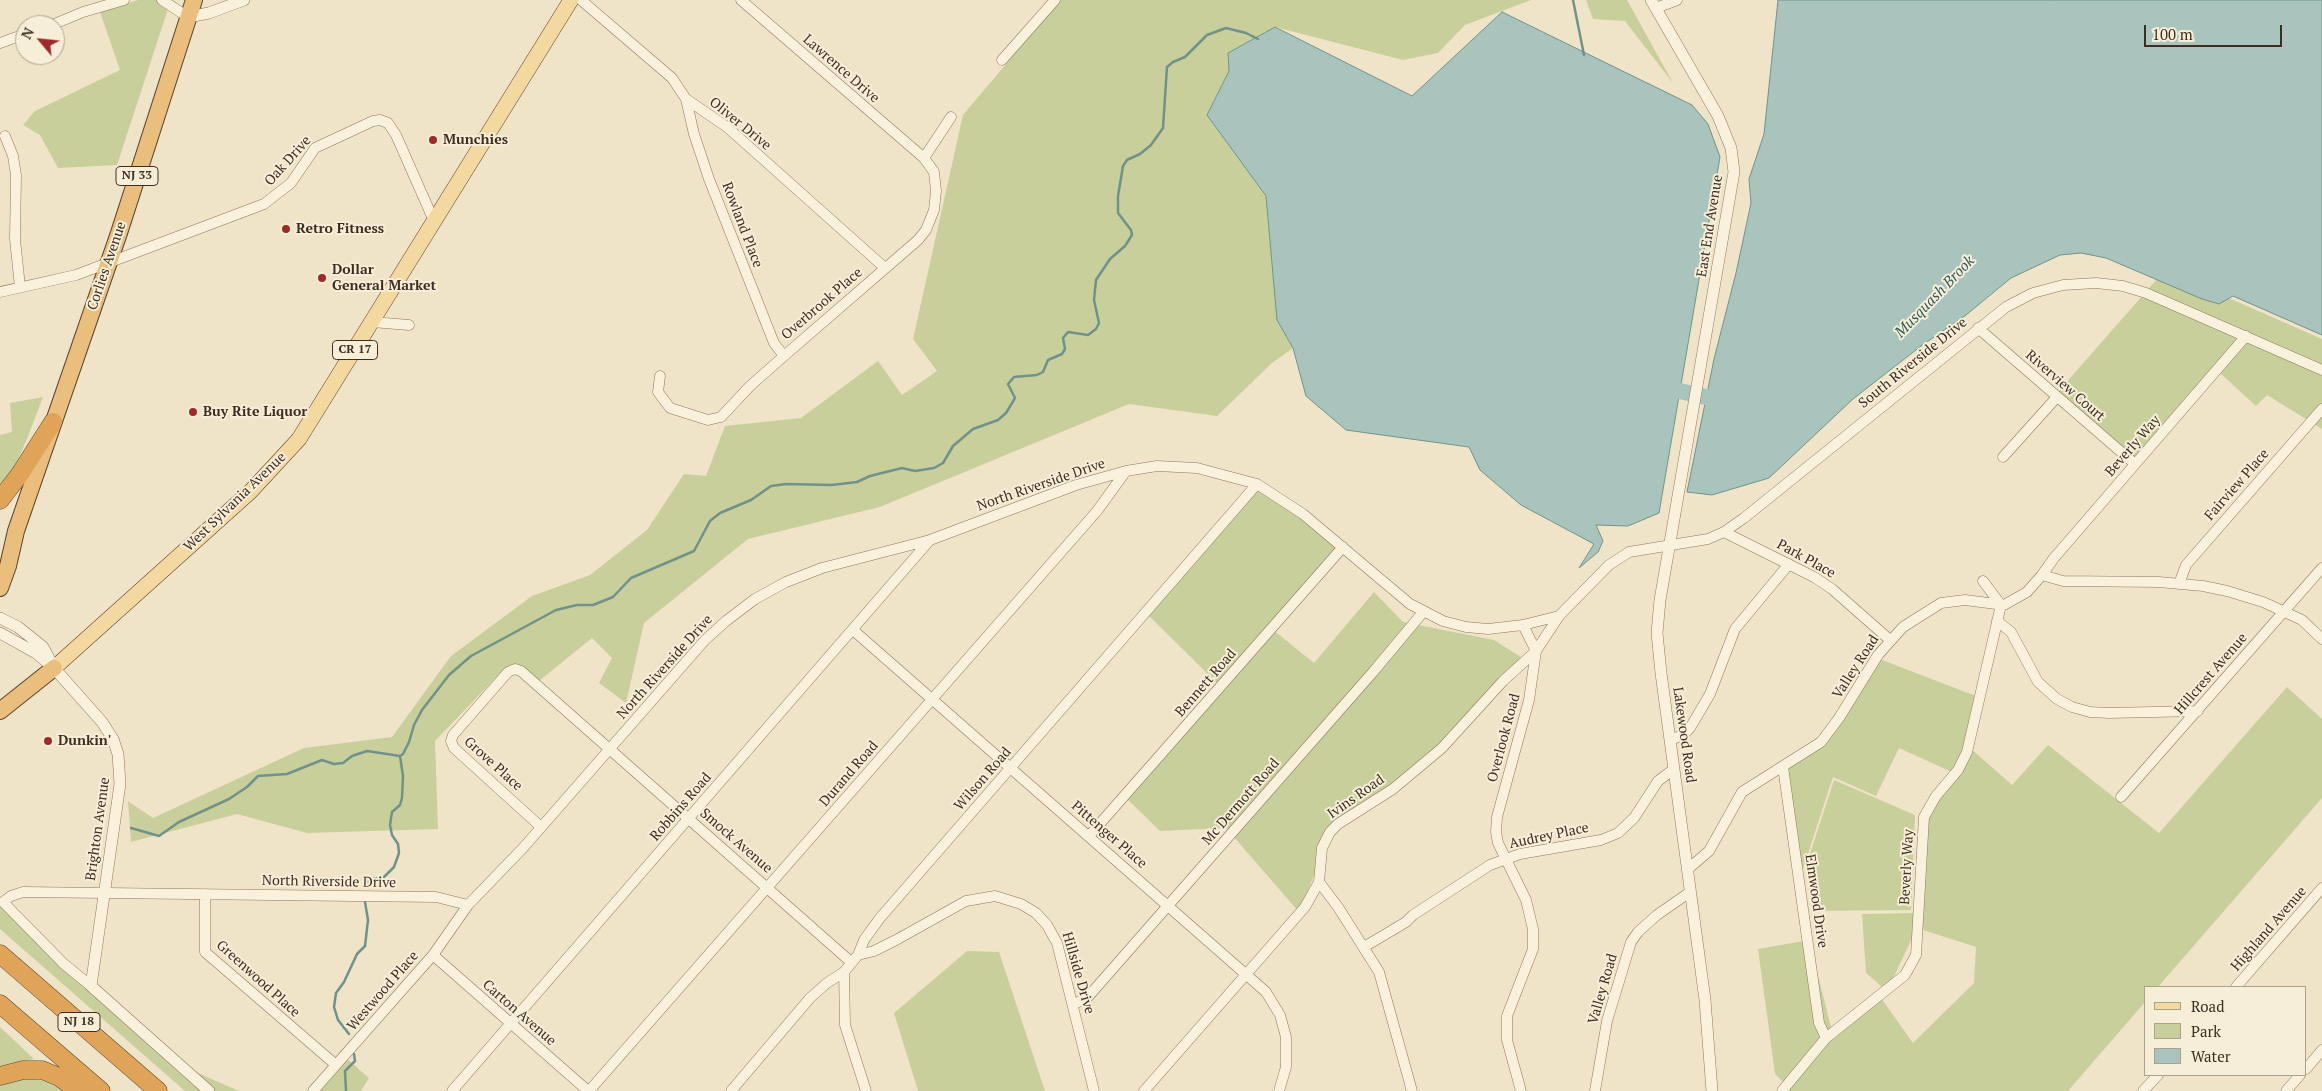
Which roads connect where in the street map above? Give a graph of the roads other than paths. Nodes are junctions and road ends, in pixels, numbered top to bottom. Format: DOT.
graph roads {
  1 [pos="85,0"];
  2 [pos="124,0"];
  3 [pos="162,0"];
  4 [pos="194,0"];
  5 [pos="224,0"];
  6 [pos="571,0"];
  7 [pos="581,0"];
  8 [pos="741,0"];
  9 [pos="1055,0"];
  10 [pos="1677,0"];
  11 [pos="240,1"];
  12 [pos="1654,4"];
  13 [pos="83,12"];
  14 [pos="188,17"];
  15 [pos="65,20"];
  16 [pos="15,38"];
  17 [pos="0,43"];
  18 [pos="1002,60"];
  19 [pos="686,99"];
  20 [pos="951,117"];
  21 [pos="5,136"];
  22 [pos="924,158"];
  23 [pos="434,221"];
  24 [pos="108,262"];
  25 [pos="885,268"];
  26 [pos="20,287"];
  27 [pos="0,292"];
  28 [pos="372,322"];
  29 [pos="409,325"];
  30 [pos="1978,328"];
  31 [pos="2246,336"];
  32 [pos="784,356"];
  33 [pos="2322,370"];
  34 [pos="660,376"];
  35 [pos="1697,385"];
  36 [pos="2057,397"];
  37 [pos="2322,409"];
  38 [pos="53,422"];
  39 [pos="2004,457"];
  40 [pos="2135,464"];
  41 [pos="1126,470"];
  42 [pos="1257,484"];
  43 [pos="0,500"];
  44 [pos="16,531"];
  45 [pos="1724,532"];
  46 [pos="930,540"];
  47 [pos="1670,545"];
  48 [pos="1343,547"];
  49 [pos="0,558"];
  50 [pos="1789,564"];
  51 [pos="2322,568"];
  52 [pos="2042,576"];
  53 [pos="1983,582"];
  54 [pos="2179,584"];
  55 [pos="0,588"];
  56 [pos="2001,605"];
  57 [pos="1424,611"];
  58 [pos="2284,611"];
  59 [pos="1559,616"];
  60 [pos="0,618"];
  61 [pos="1997,621"];
  62 [pos="1523,625"];
  63 [pos="853,630"];
  64 [pos="0,633"];
  65 [pos="2322,639"];
  66 [pos="1890,640"];
  67 [pos="1536,651"];
  68 [pos="54,668"];
  69 [pos="508,672"];
  70 [pos="933,699"];
  71 [pos="2198,710"];
  72 [pos="0,711"];
  73 [pos="1670,740"];
  74 [pos="610,749"];
  75 [pos="1783,767"];
  76 [pos="1011,768"];
  77 [pos="1674,769"];
  78 [pos="2121,797"];
  79 [pos="690,819"];
  80 [pos="541,826"];
  81 [pos="1089,836"];
  82 [pos="1505,859"];
  83 [pos="1688,869"];
  84 [pos="1319,882"];
  85 [pos="768,888"];
  86 [pos="2322,888"];
  87 [pos="1690,892"];
  88 [pos="105,893"];
  89 [pos="205,894"];
  90 [pos="468,905"];
  91 [pos="1168,905"];
  92 [pos="1364,947"];
  93 [pos="0,954"];
  94 [pos="432,955"];
  95 [pos="854,959"];
  96 [pos="844,972"];
  97 [pos="1247,974"];
  98 [pos="91,986"];
  99 [pos="2237,986"];
  100 [pos="0,1004"];
  101 [pos="1074,1004"];
  102 [pos="511,1023"];
  103 [pos="1826,1038"];
  104 [pos="2322,1050"];
  105 [pos="336,1065"];
  106 [pos="2307,1067"];
  107 [pos="0,1076"];
  108 [pos="2157,1076"];
  109 [pos="2299,1076"];
  110 [pos="79,1091"];
  111 [pos="101,1091"];
  112 [pos="158,1091"];
  113 [pos="209,1091"];
  114 [pos="313,1091"];
  115 [pos="452,1091"];
  116 [pos="588,1091"];
  117 [pos="732,1091"];
  118 [pos="866,1091"];
  119 [pos="1094,1091"];
  120 [pos="1144,1091"];
  121 [pos="1278,1091"];
  122 [pos="1412,1091"];
  123 [pos="1520,1091"];
  124 [pos="1596,1091"];
  125 [pos="1712,1091"];
  126 [pos="1782,1091"];
  127 [pos="2143,1091"];
  128 [pos="2286,1091"];
  1 -- 13 [label="street"];
  2 -- 13 [label="street"];
  3 -- 14 [label="street"];
  4 -- 14 [label="highway, Corlies Avenue / NJ 33"];
  5 -- 11 [label="street"];
  6 -- 23 [label="main road, West Sylvania Avenue / CR 17"];
  7 -- 19 [label="street, Oliver Drive"];
  8 -- 22 [label="street, Lawrence Drive"];
  9 -- 18 [label="street"];
  10 -- 12 [label="street"];
  11 -- 14 [label="street"];
  12 -- 35 [label="street, East End Avenue"];
  13 -- 15 [label="street"];
  14 -- 24 [label="highway, Corlies Avenue / NJ 33"];
  16 -- 17 [label="street"];
  19 -- 25 [label="street, Oliver Drive"];
  19 -- 32 [label="street, Rowland Place"];
  20 -- 22 [label="street"];
  21 -- 26 [label="street"];
  22 -- 25 [label="street, Overbrook Place"];
  23 -- 24 [label="street, Oak Drive"];
  23 -- 28 [label="main road, West Sylvania Avenue / CR 17"];
  24 -- 26 [label="street"];
  24 -- 38 [label="highway, Corlies Avenue / NJ 33"];
  25 -- 32 [label="street, Overbrook Place"];
  26 -- 27 [label="street"];
  28 -- 29 [label="street"];
  28 -- 68 [label="main road, West Sylvania Avenue / CR 17"];
  30 -- 31 [label="street, South Riverside Drive"];
  30 -- 36 [label="street, Riverview Court"];
  30 -- 45 [label="street, South Riverside Drive"];
  31 -- 33 [label="street, South Riverside Drive"];
  31 -- 40 [label="street, Beverly Way"];
  32 -- 34 [label="street, Overbrook Place"];
  35 -- 47 [label="street, Lakewood Road"];
  36 -- 39 [label="street"];
  36 -- 40 [label="street, Riverview Court"];
  37 -- 54 [label="street, Fairview Place"];
  38 -- 43 [label="highway"];
  38 -- 44 [label="highway, Corlies Avenue / NJ 33"];
  40 -- 52 [label="street, Beverly Way"];
  41 -- 42 [label="street, North Riverside Drive"];
  41 -- 46 [label="street, North Riverside Drive"];
  41 -- 70 [label="street, Durand Road"];
  42 -- 48 [label="street, North Riverside Drive"];
  42 -- 76 [label="street, Wilson Road"];
  44 -- 49 [label="highway, NJ 33"];
  44 -- 55 [label="highway, NJ 33"];
  45 -- 47 [label="street, South Riverside Drive"];
  45 -- 50 [label="street, Park Place"];
  46 -- 63 [label="street, Robbins Road"];
  46 -- 74 [label="street, North Riverside Drive"];
  47 -- 59 [label="street, South Riverside Drive"];
  47 -- 73 [label="street, Lakewood Road"];
  48 -- 57 [label="street, North Riverside Drive"];
  48 -- 81 [label="street, Bennett Road"];
  50 -- 66 [label="street, Park Place"];
  50 -- 73 [label="street"];
  51 -- 58 [label="street, Hillcrest Avenue"];
  52 -- 54 [label="street"];
  52 -- 56 [label="street"];
  53 -- 56 [label="street"];
  54 -- 58 [label="street"];
  56 -- 61 [label="street, Beverly Way"];
  56 -- 66 [label="street, Valley Road"];
  57 -- 62 [label="street, North Riverside Drive"];
  57 -- 91 [label="street, Mc Dermott Road"];
  58 -- 65 [label="street"];
  58 -- 71 [label="street, Hillcrest Avenue"];
  59 -- 62 [label="street, North Riverside Drive"];
  59 -- 67 [label="street, Ivins Road"];
  60 -- 68 [label="street, Brighton Avenue"];
  61 -- 71 [label="street"];
  61 -- 103 [label="street, Beverly Way"];
  62 -- 67 [label="street"];
  63 -- 70 [label="street, Pittenger Place"];
  63 -- 79 [label="street, Robbins Road"];
  64 -- 68 [label="street, Brighton Avenue"];
  66 -- 75 [label="street, Valley Road"];
  67 -- 82 [label="street, Overlook Road"];
  67 -- 84 [label="street, Ivins Road"];
  68 -- 72 [label="highway"];
  68 -- 88 [label="street, Brighton Avenue"];
  69 -- 74 [label="street, Smock Avenue"];
  69 -- 80 [label="street, Grove Place"];
  70 -- 76 [label="street, Pittenger Place"];
  70 -- 85 [label="street, Durand Road"];
  71 -- 78 [label="street, Hillcrest Avenue"];
  73 -- 77 [label="street, Lakewood Road"];
  74 -- 79 [label="street, Smock Avenue"];
  74 -- 80 [label="street, North Riverside Drive"];
  75 -- 83 [label="street, Valley Road"];
  75 -- 103 [label="street, Elmwood Drive"];
  76 -- 81 [label="street, Pittenger Place"];
  76 -- 95 [label="street, Wilson Road"];
  77 -- 82 [label="street, Audrey Place"];
  77 -- 83 [label="street, Lakewood Road"];
  79 -- 85 [label="street, Smock Avenue"];
  79 -- 102 [label="street, Robbins Road"];
  80 -- 90 [label="street, North Riverside Drive"];
  81 -- 91 [label="street, Pittenger Place"];
  82 -- 92 [label="street, Audrey Place"];
  82 -- 123 [label="street, Overlook Road"];
  83 -- 87 [label="street, Lakewood Road"];
  84 -- 92 [label="street"];
  84 -- 97 [label="street, Ivins Road"];
  85 -- 95 [label="street, Smock Avenue"];
  85 -- 116 [label="street, Durand Road"];
  86 -- 99 [label="street, Highland Avenue"];
  87 -- 124 [label="street, Valley Road"];
  87 -- 125 [label="street, Lakewood Road"];
  88 -- 89 [label="street, North Riverside Drive"];
  88 -- 98 [label="street, Brighton Avenue"];
  88 -- 98 [label="street, North Riverside Drive"];
  89 -- 90 [label="street, North Riverside Drive"];
  89 -- 105 [label="street, Greenwood Place"];
  90 -- 94 [label="street, Westwood Place"];
  91 -- 97 [label="street, Pittenger Place"];
  91 -- 101 [label="street, Mc Dermott Road"];
  92 -- 122 [label="street"];
  93 -- 112 [label="highway, NJ 18"];
  94 -- 102 [label="street, Carton Avenue"];
  94 -- 105 [label="street, Westwood Place"];
  95 -- 96 [label="street, Wilson Road"];
  95 -- 101 [label="street, Hillside Drive"];
  96 -- 117 [label="street, Wilson Road"];
  96 -- 118 [label="street"];
  97 -- 120 [label="street, Ivins Road"];
  97 -- 121 [label="street, Pittenger Place"];
  98 -- 113 [label="street"];
  100 -- 111 [label="highway, NJ 18"];
  101 -- 119 [label="street, Hillside Drive"];
  102 -- 115 [label="street, Robbins Road"];
  102 -- 116 [label="street, Carton Avenue"];
  103 -- 126 [label="street, Beverly Way"];
  104 -- 106 [label="street"];
  105 -- 114 [label="street, Westwood Place"];
  107 -- 110 [label="highway"];
  108 -- 127 [label="street"];
  109 -- 128 [label="street"];
}
